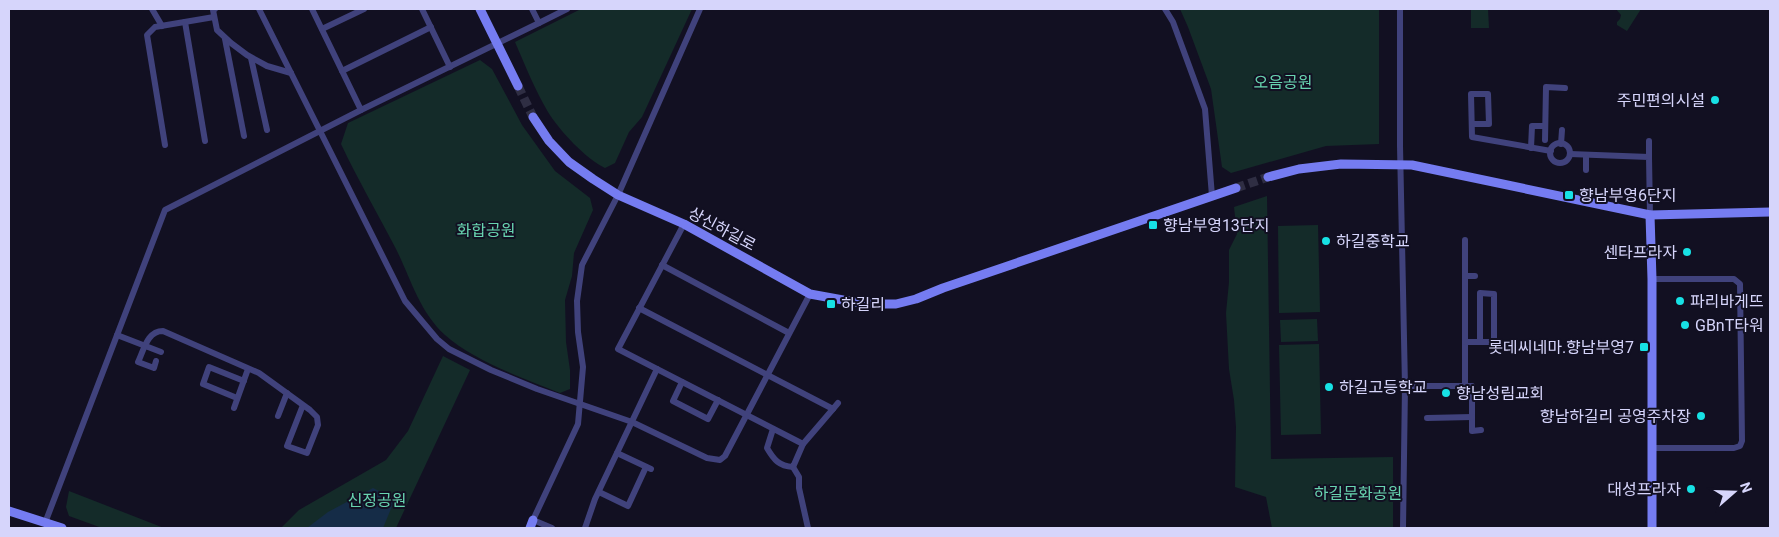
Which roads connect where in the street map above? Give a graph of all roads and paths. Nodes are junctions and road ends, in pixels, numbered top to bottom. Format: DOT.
graph roads {
  1 [pos="152,9"];
  2 [pos="215,9"];
  3 [pos="259,9"];
  4 [pos="312,9"];
  5 [pos="364,9"];
  6 [pos="422,9"];
  7 [pos="480,9"];
  8 [pos="532,9"];
  9 [pos="567,9"];
  10 [pos="700,9"];
  11 [pos="1165,9"];
  12 [pos="1400,9"];
  13 [pos="214,17"];
  14 [pos="185,22"];
  15 [pos="538,23"];
  16 [pos="162,26"];
  17 [pos="431,27"];
  18 [pos="322,29"];
  19 [pos="225,38"];
  20 [pos="497,44"];
  21 [pos="251,58"];
  22 [pos="450,67"];
  23 [pos="342,71"];
  24 [pos="292,73"];
  25 [pos="518,86"];
  26 [pos="1565,88"];
  27 [pos="361,110"];
  28 [pos="533,117"];
  29 [pos="1472,124"];
  30 [pos="1545,126"];
  31 [pos="267,130"];
  32 [pos="320,130"];
  33 [pos="1562,130"];
  34 [pos="244,136"];
  35 [pos="1545,140"];
  36 [pos="205,141"];
  37 [pos="1649,141"];
  38 [pos="1561,144"];
  39 [pos="166,145"];
  40 [pos="1531,148"];
  41 [pos="1551,151"];
  42 [pos="1570,154"];
  43 [pos="1586,155"];
  44 [pos="1649,157"];
  45 [pos="1401,165"];
  46 [pos="1586,170"];
  47 [pos="1268,177"];
  48 [pos="1236,188"];
  49 [pos="618,195"];
  50 [pos="1212,196"];
  51 [pos="1770,212"];
  52 [pos="1650,215"];
  53 [pos="684,224"];
  54 [pos="1465,240"];
  55 [pos="662,266"];
  56 [pos="1465,276"];
  57 [pos="1474,276"];
  58 [pos="1652,279"];
  59 [pos="810,294"];
  60 [pos="640,308"];
  61 [pos="789,334"];
  62 [pos="117,335"];
  63 [pos="1465,342"];
  64 [pos="1480,342"];
  65 [pos="145,346"];
  66 [pos="161,352"];
  67 [pos="156,361"];
  68 [pos="248,369"];
  69 [pos="657,369"];
  70 [pos="768,375"];
  71 [pos="244,381"];
  72 [pos="682,382"];
  73 [pos="1405,386"];
  74 [pos="1465,386"];
  75 [pos="287,393"];
  76 [pos="237,398"];
  77 [pos="718,400"];
  78 [pos="838,403"];
  79 [pos="581,404"];
  80 [pos="303,405"];
  81 [pos="234,408"];
  82 [pos="833,409"];
  83 [pos="747,415"];
  84 [pos="278,416"];
  85 [pos="1472,417"];
  86 [pos="1427,418"];
  87 [pos="632,422"];
  88 [pos="773,429"];
  89 [pos="1481,430"];
  90 [pos="803,444"];
  91 [pos="1652,448"];
  92 [pos="617,453"];
  93 [pos="793,467"];
  94 [pos="599,492"];
  95 [pos="9,511"];
  96 [pos="531,524"];
  97 [pos="45,526"];
  98 [pos="62,528"];
  99 [pos="552,528"];
  100 [pos="585,528"];
  101 [pos="808,528"];
  102 [pos="1403,528"];
  103 [pos="1652,528"];
  1 -- 16 [label="street"];
  2 -- 13 [label="street"];
  3 -- 24 [label="street"];
  4 -- 18 [label="street"];
  5 -- 18 [label="street"];
  6 -- 17 [label="street"];
  7 -- 20 [label="street"];
  8 -- 15 [label="street"];
  9 -- 15 [label="street"];
  10 -- 49 [label="street"];
  11 -- 50 [label="street"];
  12 -- 45 [label="street"];
  13 -- 14 [label="street"];
  13 -- 19 [label="street"];
  14 -- 16 [label="street"];
  14 -- 36 [label="street"];
  15 -- 20 [label="street"];
  16 -- 39 [label="street"];
  17 -- 22 [label="street"];
  17 -- 23 [label="street"];
  18 -- 23 [label="street"];
  19 -- 21 [label="street"];
  19 -- 34 [label="street"];
  20 -- 22 [label="street"];
  20 -- 25 [label="street"];
  21 -- 24 [label="street"];
  21 -- 31 [label="street"];
  22 -- 27 [label="street"];
  23 -- 27 [label="street"];
  24 -- 32 [label="street"];
  26 -- 30 [label="street"];
  27 -- 32 [label="street"];
  28 -- 49 [label="street, 상신하길로"];
  29 -- 29 [label="street"];
  29 -- 40 [label="street"];
  30 -- 35 [label="street"];
  30 -- 40 [label="street"];
  32 -- 62 [label="street"];
  32 -- 79 [label="street"];
  33 -- 38 [label="street"];
  37 -- 44 [label="street"];
  38 -- 41 [label="street"];
  38 -- 42 [label="street"];
  40 -- 41 [label="street"];
  41 -- 42 [label="street"];
  42 -- 43 [label="street"];
  43 -- 44 [label="street"];
  43 -- 46 [label="street"];
  44 -- 52 [label="street"];
  45 -- 47 [label="street"];
  45 -- 52 [label="street"];
  45 -- 73 [label="street"];
  48 -- 50 [label="street, 상신하길로"];
  49 -- 53 [label="street, 상신하길로"];
  49 -- 79 [label="street"];
  50 -- 59 [label="street, 상신하길로"];
  51 -- 52 [label="street"];
  52 -- 58 [label="street"];
  53 -- 55 [label="street"];
  53 -- 59 [label="street, 상신하길로"];
  54 -- 56 [label="street"];
  55 -- 60 [label="street"];
  55 -- 61 [label="street"];
  56 -- 57 [label="street"];
  56 -- 63 [label="street"];
  58 -- 91 [label="street"];
  58 -- 91 [label="street"];
  59 -- 61 [label="street"];
  60 -- 69 [label="street"];
  60 -- 70 [label="street"];
  61 -- 70 [label="street"];
  62 -- 65 [label="street"];
  62 -- 97 [label="street"];
  63 -- 64 [label="street"];
  63 -- 74 [label="street"];
  64 -- 64 [label="street"];
  65 -- 66 [label="street"];
  65 -- 67 [label="street"];
  65 -- 68 [label="street"];
  68 -- 71 [label="street"];
  68 -- 75 [label="street"];
  69 -- 72 [label="street"];
  69 -- 87 [label="street"];
  70 -- 82 [label="street"];
  70 -- 83 [label="street"];
  71 -- 76 [label="street"];
  71 -- 76 [label="street"];
  72 -- 77 [label="street"];
  72 -- 77 [label="street"];
  73 -- 74 [label="street"];
  73 -- 102 [label="street"];
  74 -- 85 [label="street"];
  75 -- 80 [label="street"];
  75 -- 84 [label="street"];
  76 -- 81 [label="street"];
  77 -- 83 [label="street"];
  78 -- 82 [label="street"];
  79 -- 87 [label="street"];
  79 -- 96 [label="street"];
  80 -- 80 [label="street"];
  82 -- 90 [label="street"];
  83 -- 87 [label="street"];
  83 -- 88 [label="street"];
  85 -- 86 [label="street"];
  85 -- 89 [label="street"];
  87 -- 92 [label="street"];
  88 -- 90 [label="street"];
  88 -- 93 [label="street"];
  90 -- 93 [label="street"];
  91 -- 103 [label="street"];
  92 -- 94 [label="street"];
  92 -- 94 [label="street"];
  93 -- 101 [label="street"];
  94 -- 100 [label="street"];
  95 -- 97 [label="street"];
  96 -- 99 [label="street"];
  97 -- 98 [label="street"];
}
